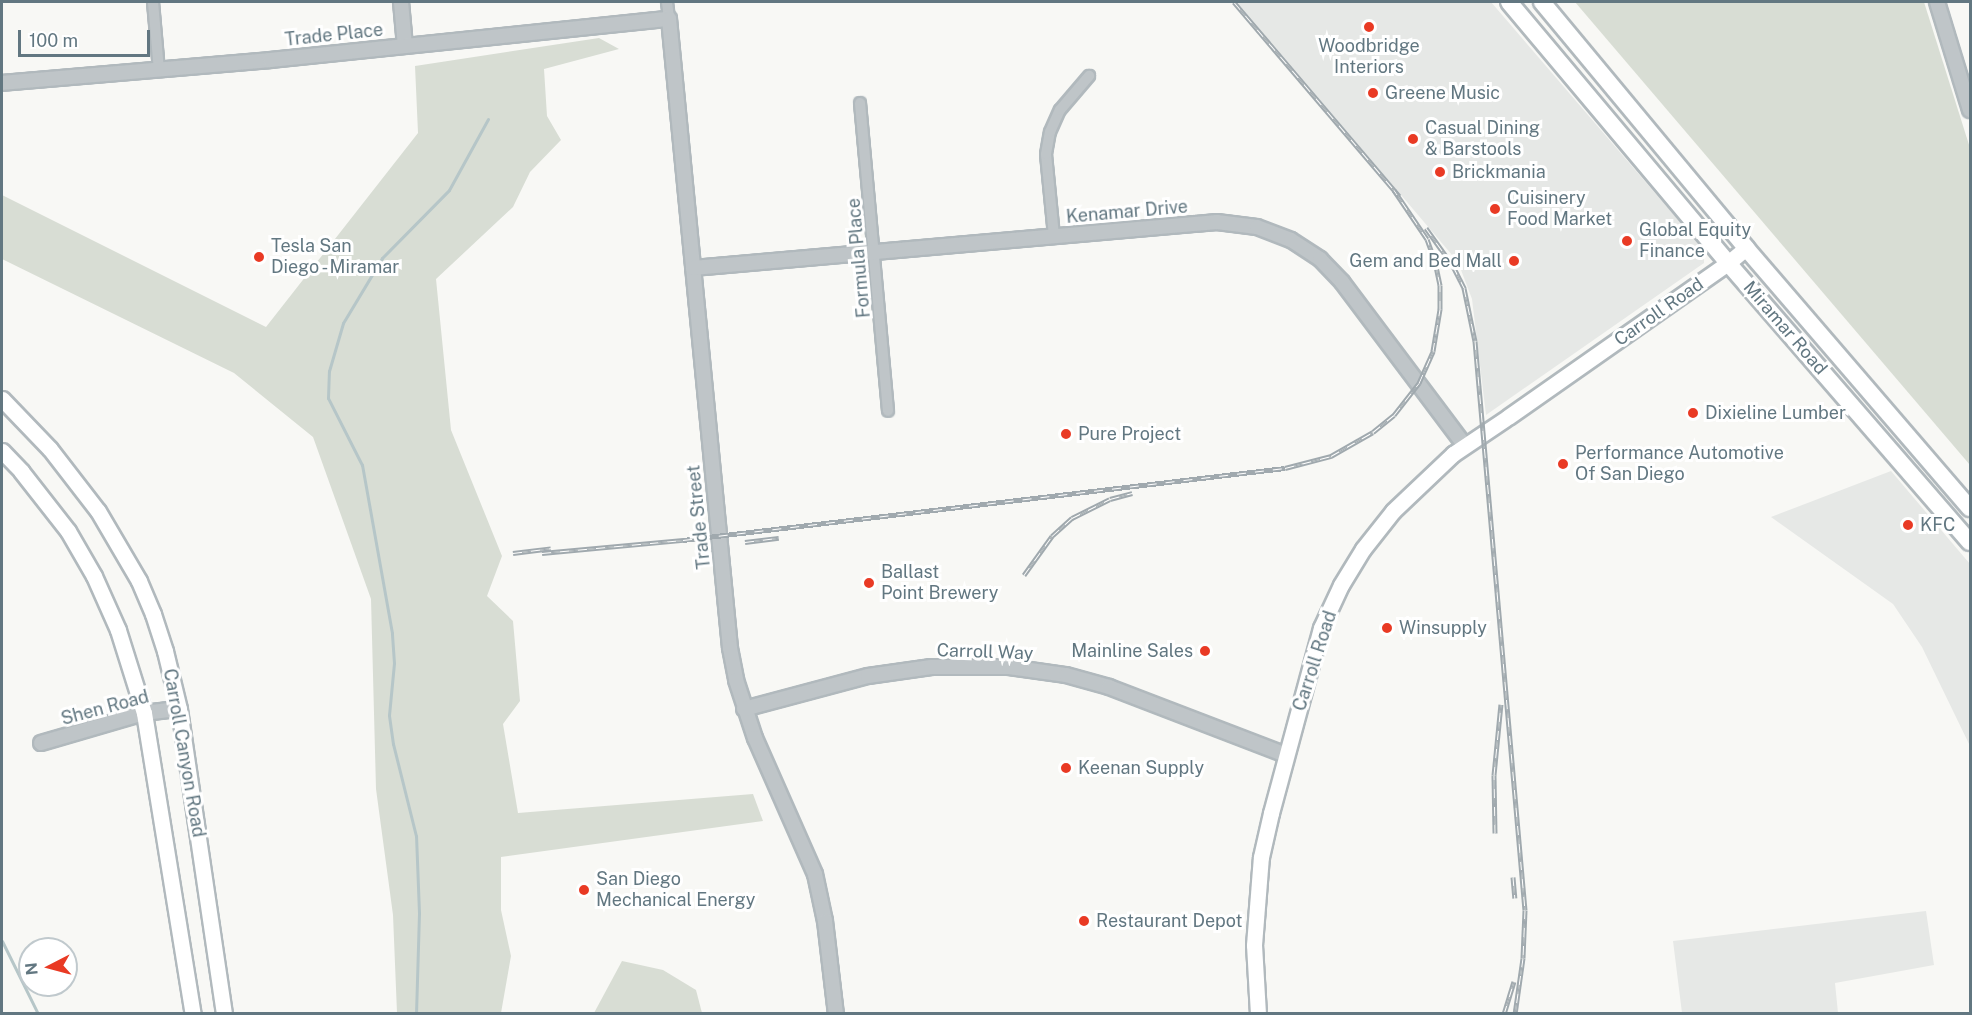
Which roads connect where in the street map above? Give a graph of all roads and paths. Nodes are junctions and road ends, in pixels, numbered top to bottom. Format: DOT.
graph roads {
  1 [pos="153,2"];
  2 [pos="401,2"];
  3 [pos="667,2"];
  4 [pos="1509,2"];
  5 [pos="1542,2"];
  6 [pos="1937,2"];
  7 [pos="669,19"];
  8 [pos="405,46"];
  9 [pos="159,70"];
  10 [pos="1089,76"];
  11 [pos="2,83"];
  12 [pos="860,103"];
  13 [pos="1971,110"];
  14 [pos="1054,236"];
  15 [pos="1746,248"];
  16 [pos="876,253"];
  17 [pos="1728,263"];
  18 [pos="693,268"];
  19 [pos="2,399"];
  20 [pos="888,411"];
  21 [pos="1465,446"];
  22 [pos="2,451"];
  23 [pos="1971,508"];
  24 [pos="1971,542"];
  25 [pos="179,709"];
  26 [pos="744,709"];
  27 [pos="144,713"];
  28 [pos="41,743"];
  29 [pos="1286,755"];
  30 [pos="193,1014"];
  31 [pos="224,1014"];
  32 [pos="836,1014"];
  33 [pos="1258,1014"];
  1 -- 9 [label="street"];
  2 -- 8 [label="street"];
  3 -- 7 [label="street, Trade Street"];
  4 -- 17 [label="main road, Miramar Road"];
  5 -- 15 [label="main road, Miramar Road"];
  6 -- 13 [label="street"];
  7 -- 8 [label="street, Trade Place"];
  7 -- 18 [label="street, Trade Street"];
  8 -- 9 [label="street, Trade Place"];
  9 -- 11 [label="street, Trade Place"];
  10 -- 14 [label="street"];
  12 -- 16 [label="street, Formula Place"];
  14 -- 16 [label="street, Kenamar Drive"];
  14 -- 21 [label="street, Kenamar Drive"];
  15 -- 17 [label="main road, Carroll Road"];
  15 -- 23 [label="main road, Miramar Road"];
  16 -- 18 [label="street, Kenamar Drive"];
  16 -- 20 [label="street, Formula Place"];
  17 -- 21 [label="main road, Carroll Road"];
  17 -- 24 [label="main road, Miramar Road"];
  18 -- 26 [label="street, Trade Street"];
  19 -- 25 [label="main road, Carroll Canyon Road"];
  21 -- 29 [label="main road, Carroll Road"];
  22 -- 27 [label="main road, Carroll Canyon Road"];
  25 -- 27 [label="street, Shen Road"];
  25 -- 31 [label="main road, Carroll Canyon Road"];
  26 -- 29 [label="street, Carroll Way"];
  26 -- 32 [label="street, Trade Street"];
  27 -- 28 [label="street, Shen Road"];
  27 -- 30 [label="main road, Carroll Canyon Road"];
  29 -- 33 [label="main road, Carroll Road"];
}
